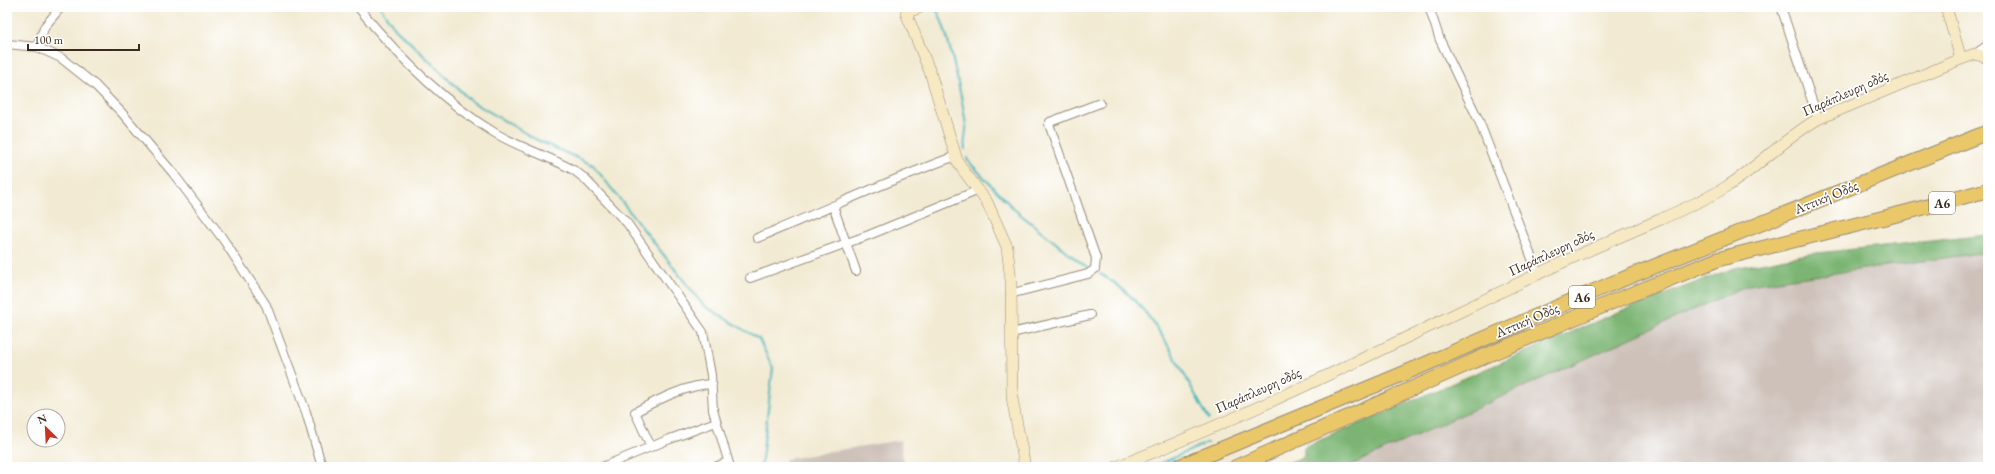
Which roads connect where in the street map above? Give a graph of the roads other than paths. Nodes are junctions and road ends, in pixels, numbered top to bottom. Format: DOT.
graph roads {
  1 [pos="61,7"];
  2 [pos="358,7"];
  3 [pos="921,7"];
  4 [pos="1429,7"];
  5 [pos="1781,7"];
  6 [pos="1946,7"];
  7 [pos="904,10"];
  8 [pos="7,44"];
  9 [pos="1988,45"];
  10 [pos="37,47"];
  11 [pos="1975,54"];
  12 [pos="1988,58"];
  13 [pos="1961,59"];
  14 [pos="1100,103"];
  15 [pos="1818,119"];
  16 [pos="1988,132"];
  17 [pos="956,156"];
  18 [pos="979,190"];
  19 [pos="1988,190"];
  20 [pos="833,206"];
  21 [pos="757,238"];
  22 [pos="847,244"];
  23 [pos="856,271"];
  24 [pos="1538,274"];
  25 [pos="750,278"];
  26 [pos="1010,294"];
  27 [pos="1090,315"];
  28 [pos="1011,332"];
  29 [pos="712,384"];
  30 [pos="716,422"];
  31 [pos="651,447"];
  32 [pos="729,465"];
  33 [pos="322,467"];
  34 [pos="602,467"];
  35 [pos="715,467"];
  36 [pos="1025,467"];
  37 [pos="1116,467"];
  38 [pos="1178,467"];
  39 [pos="1236,467"];
  1 -- 10 [label="street"];
  2 -- 29 [label="street"];
  3 -- 7 [label="street"];
  4 -- 24 [label="street"];
  5 -- 15 [label="street"];
  6 -- 13 [label="street"];
  7 -- 17 [label="street"];
  8 -- 10 [label="street"];
  9 -- 11 [label="street"];
  10 -- 33 [label="street"];
  11 -- 12 [label="street"];
  11 -- 13 [label="street, Παράπλευρη οδός"];
  13 -- 15 [label="street, Παράπλευρη οδός"];
  14 -- 26 [label="street"];
  15 -- 24 [label="street, Παράπλευρη οδός"];
  16 -- 38 [label="highway, Αττική Οδός / Α6"];
  17 -- 18 [label="street"];
  17 -- 20 [label="street"];
  18 -- 22 [label="street"];
  18 -- 26 [label="street"];
  19 -- 39 [label="highway, Αττική Οδός / Α6"];
  20 -- 21 [label="street"];
  20 -- 22 [label="street"];
  22 -- 23 [label="street"];
  22 -- 25 [label="street"];
  24 -- 37 [label="street, Παράπλευρη οδός"];
  26 -- 28 [label="street"];
  27 -- 28 [label="street"];
  28 -- 36 [label="street"];
  29 -- 30 [label="street"];
  29 -- 31 [label="street"];
  30 -- 31 [label="street"];
  30 -- 32 [label="street"];
  31 -- 34 [label="street"];
  32 -- 35 [label="street"];
}
